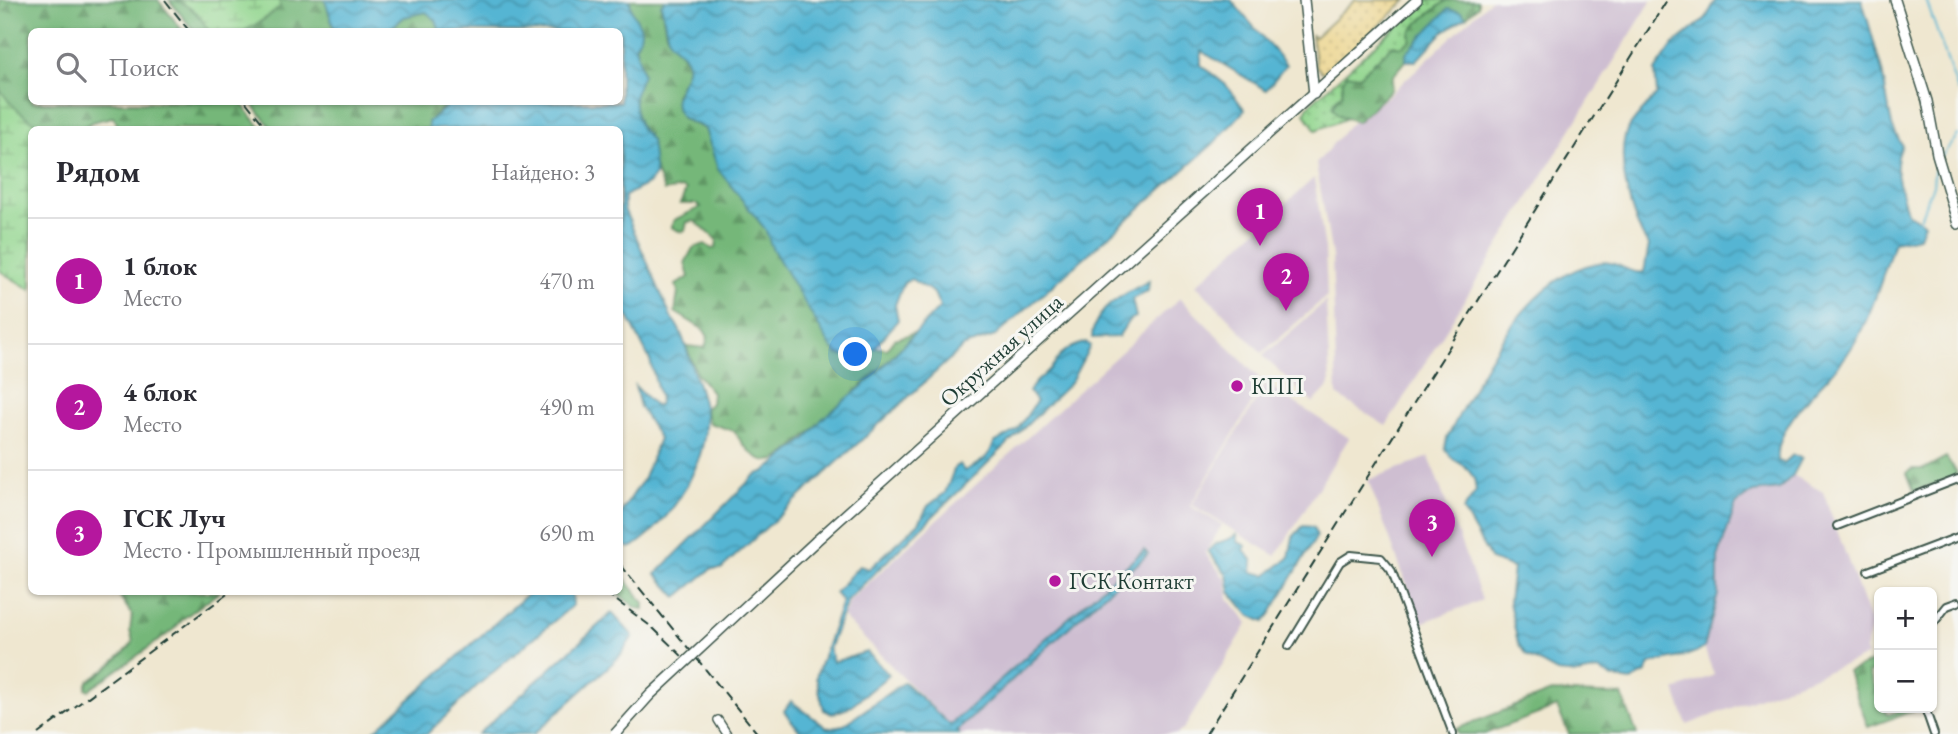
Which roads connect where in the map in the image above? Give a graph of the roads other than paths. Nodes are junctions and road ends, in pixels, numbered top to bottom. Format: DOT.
graph roads {
  1 [pos="1304,0"];
  2 [pos="1417,0"];
  3 [pos="1895,0"];
  4 [pos="1314,94"];
  5 [pos="1958,224"];
  6 [pos="1958,479"];
  7 [pos="1837,526"];
  8 [pos="1958,537"];
  9 [pos="1868,571"];
  10 [pos="1958,602"];
  11 [pos="1937,615"];
  12 [pos="1289,646"];
  13 [pos="1927,713"];
  14 [pos="718,720"];
  15 [pos="615,734"];
  16 [pos="727,734"];
  17 [pos="1453,734"];
  18 [pos="1934,734"];
  1 -- 4 [label="main road"];
  2 -- 4 [label="main road, Окружная улица"];
  3 -- 5 [label="main road"];
  4 -- 15 [label="main road, Окружная улица, bridge"];
  6 -- 7 [label="street"];
  8 -- 9 [label="street"];
  10 -- 11 [label="street"];
  12 -- 17 [label="street"];
  13 -- 18 [label="street"];
  14 -- 16 [label="street"];
}
